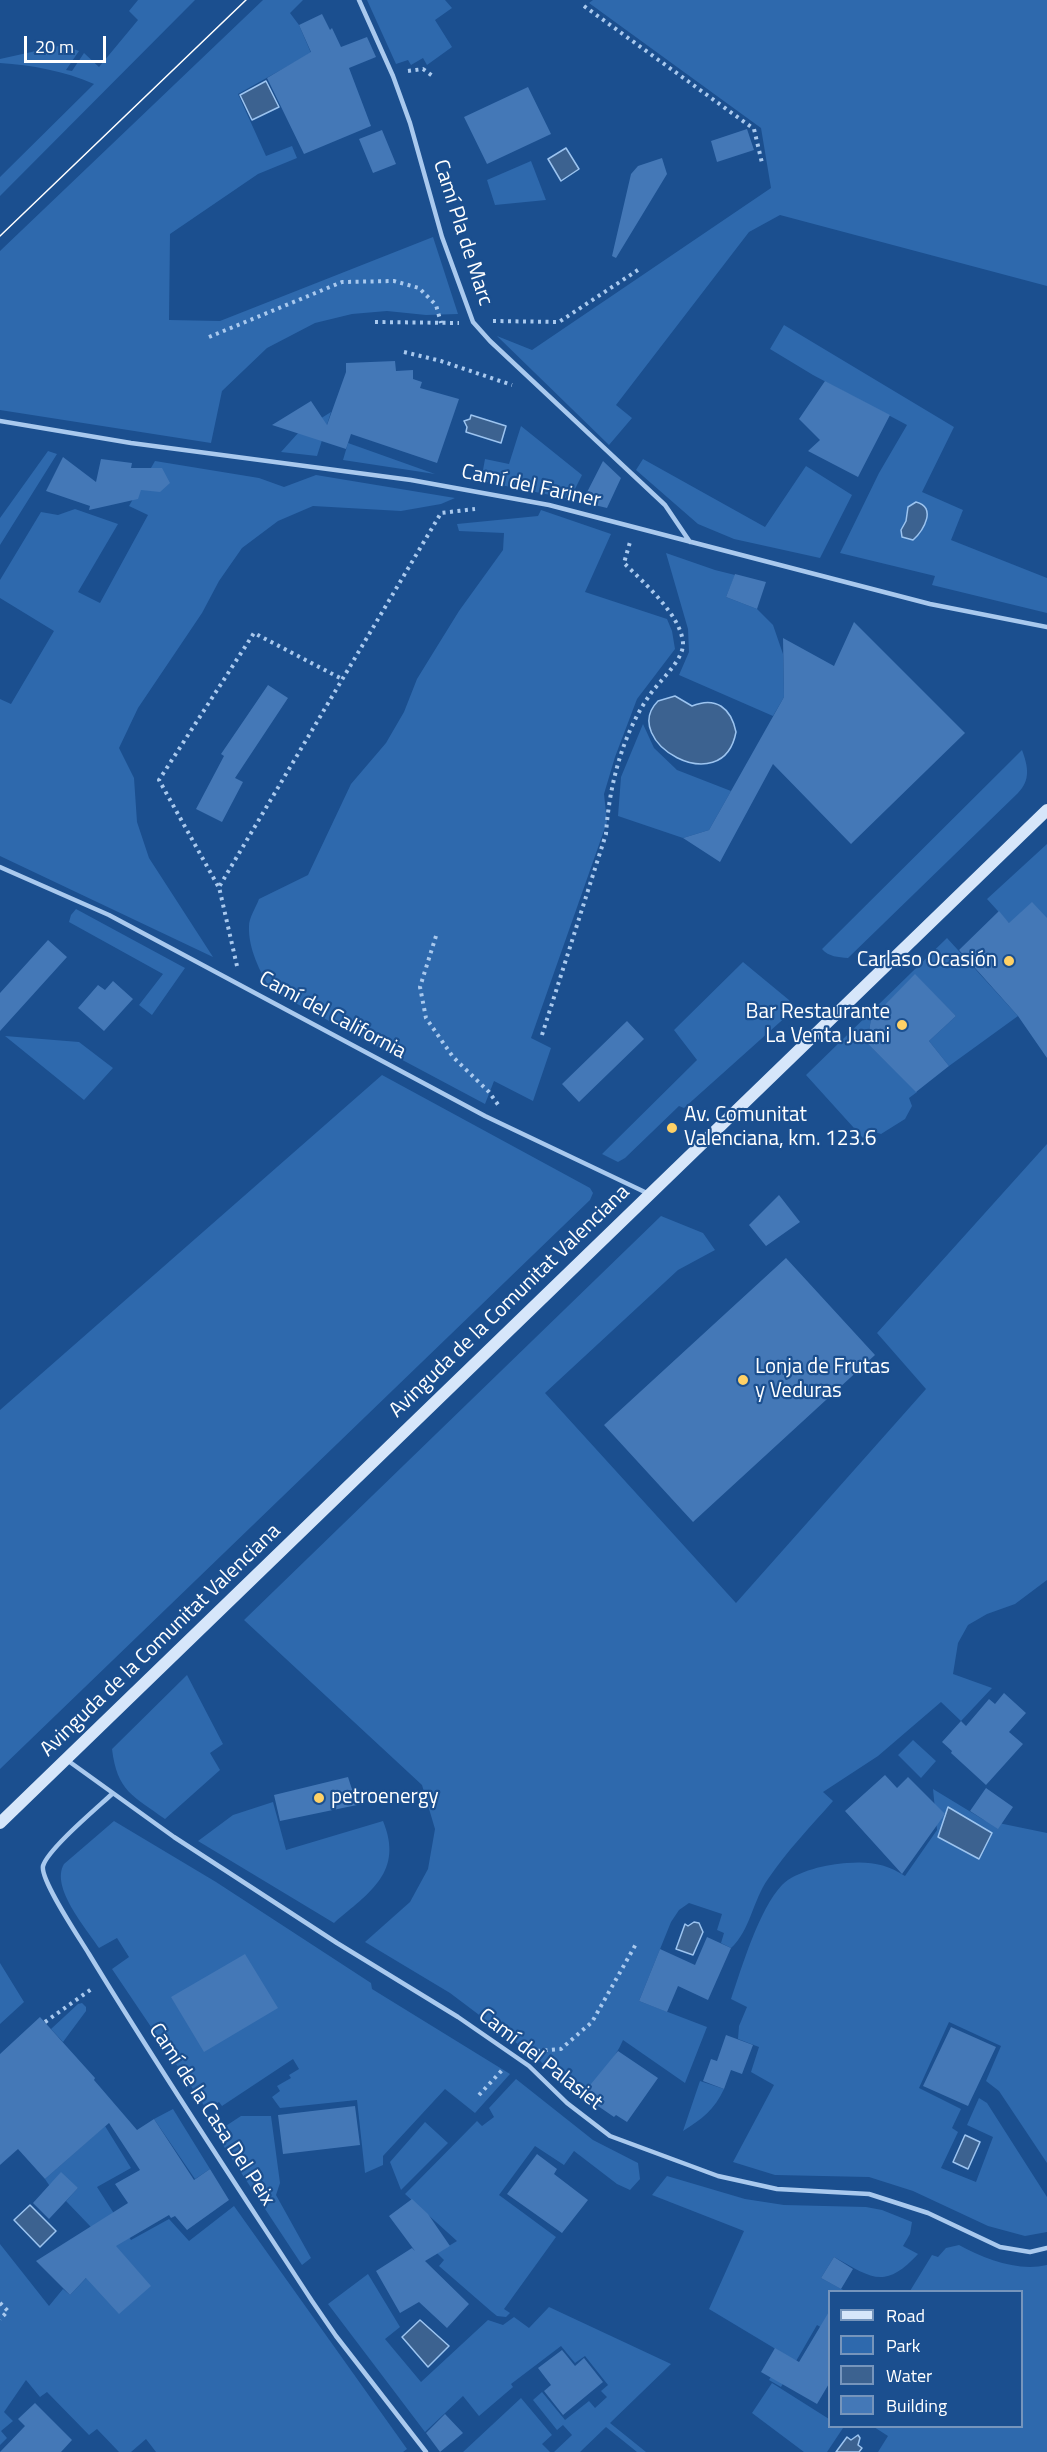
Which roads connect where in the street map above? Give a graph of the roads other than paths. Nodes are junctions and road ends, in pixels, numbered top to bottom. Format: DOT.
graph roads {
  1 [pos="359,0"];
  2 [pos="0,421"];
  3 [pos="690,542"];
  4 [pos="1047,627"];
  5 [pos="1047,810"];
  6 [pos="0,867"];
  7 [pos="649,1194"];
  8 [pos="67,1760"];
  9 [pos="112,1794"];
  10 [pos="0,1823"];
  11 [pos="1047,2248"];
  12 [pos="426,2452"];
  1 -- 3 [label="lane, Camí Pla de Marc"];
  2 -- 3 [label="lane, Camí del Fariner"];
  3 -- 4 [label="lane, Camí del Fariner"];
  5 -- 7 [label="main road, Avinguda de la Comunitat Valenciana"];
  6 -- 7 [label="lane, Camí del California"];
  7 -- 8 [label="main road, Avinguda de la Comunitat Valenciana"];
  8 -- 9 [label="lane, Camí del Palasiet"];
  8 -- 10 [label="main road, Avinguda de la Comunitat Valenciana"];
  9 -- 11 [label="lane, Camí del Palasiet"];
  9 -- 12 [label="lane, Camí de la Casa Del Peix"];
}
